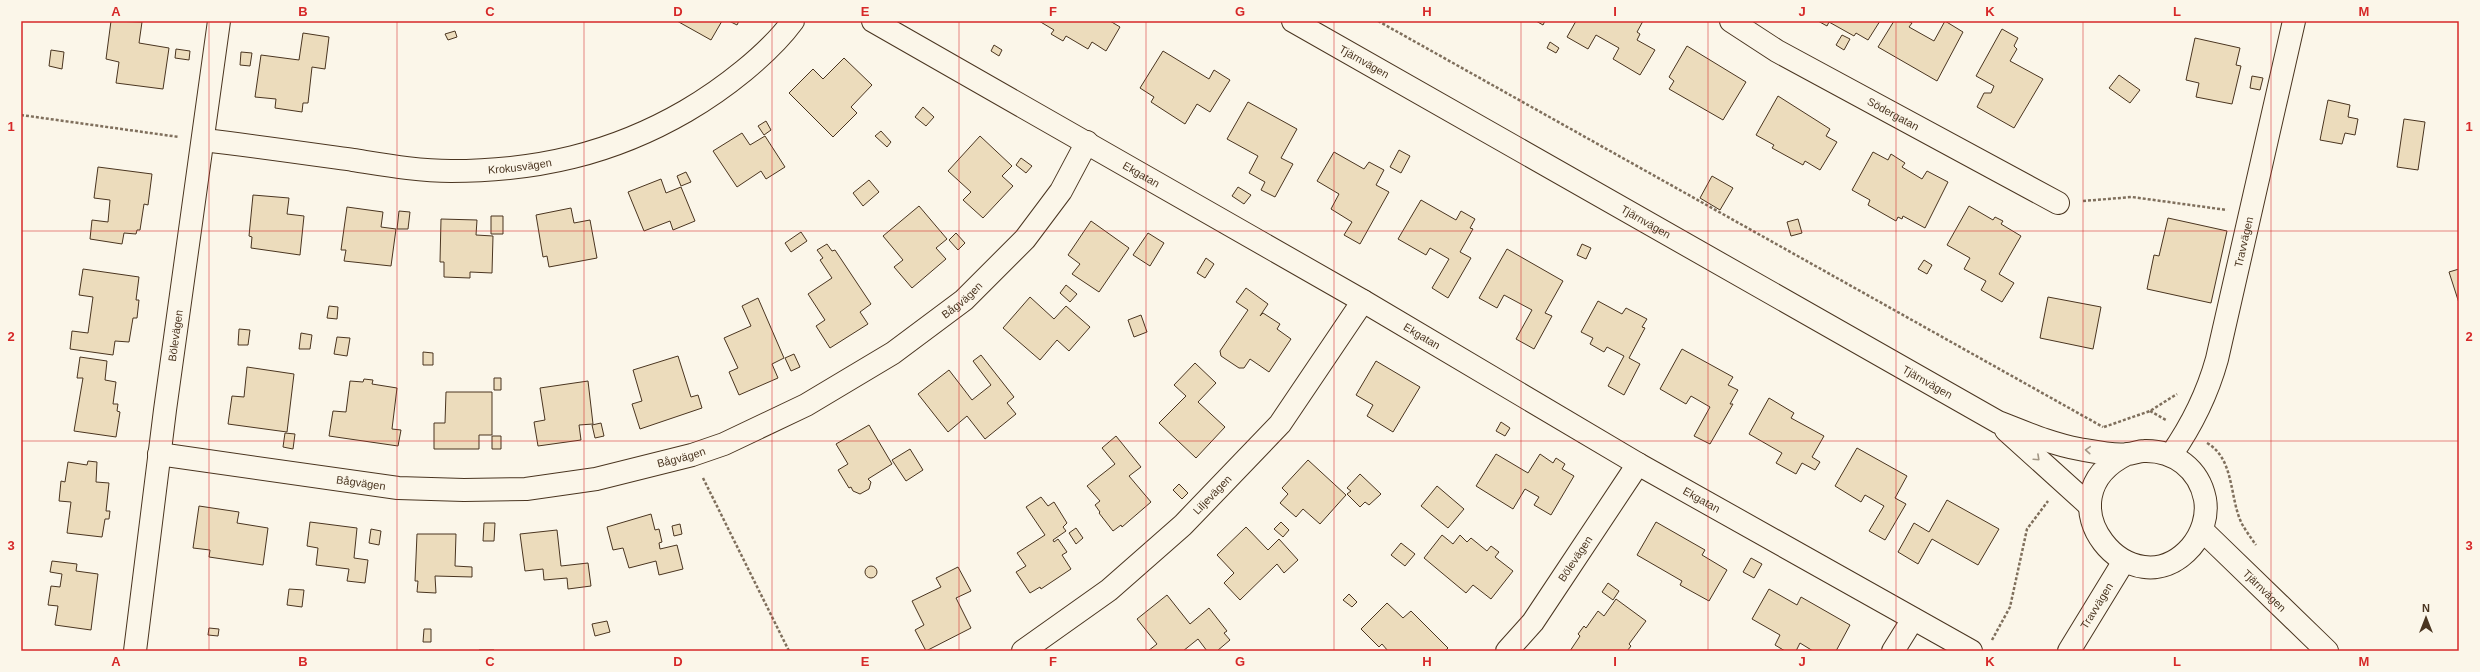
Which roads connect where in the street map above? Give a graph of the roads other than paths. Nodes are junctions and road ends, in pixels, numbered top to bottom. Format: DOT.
graph roads {
  1 [pos="219,21"];
  2 [pos="793,21"];
  3 [pos="873,21"];
  4 [pos="1293,21"];
  5 [pos="1731,21"];
  6 [pos="2294,21"];
  7 [pos="204,140"];
  8 [pos="1087,142"];
  9 [pos="2058,203"];
  10 [pos="1363,301"];
  11 [pos="1998,422"];
  12 [pos="159,454"];
  13 [pos="2127,454"];
  14 [pos="2171,455"];
  15 [pos="1638,464"];
  16 [pos="2090,506"];
  17 [pos="2202,530"];
  18 [pos="2124,561"];
  19 [pos="1913,619"];
  20 [pos="135,651"];
  21 [pos="1023,651"];
  22 [pos="1507,651"];
  23 [pos="1893,651"];
  24 [pos="1971,651"];
  25 [pos="2069,651"];
  26 [pos="2327,651"];
  1 -- 7 [label="street, Bölevägen"];
  2 -- 7 [label="street, Krokusvägen"];
  3 -- 8 [label="street, Ekgatan"];
  4 -- 11 [label="street, Tjärnvägen"];
  5 -- 9 [label="street, Södergatan"];
  6 -- 14 [label="street, Travvägen"];
  7 -- 12 [label="street, Bölevägen"];
  8 -- 10 [label="street, Ekgatan"];
  8 -- 12 [label="street, Bågvägen"];
  10 -- 15 [label="street, Ekgatan"];
  10 -- 21 [label="street, Liljevägen"];
  13 -- 11 [label="street, Tjärnvägen, one-way"];
  11 -- 16 [label="street, Tjärnvägen, one-way"];
  12 -- 20 [label="street, Bölevägen"];
  13 -- 14 [label="street"];
  13 -- 16 [label="street"];
  14 -- 17 [label="street"];
  15 -- 19 [label="street, Ekgatan"];
  15 -- 22 [label="street, Bölevägen"];
  16 -- 18 [label="street"];
  17 -- 18 [label="street"];
  17 -- 26 [label="street, Tjärnvägen"];
  18 -- 25 [label="street, Travvägen"];
  19 -- 23 [label="street"];
  19 -- 24 [label="street, Ekgatan"];
}
